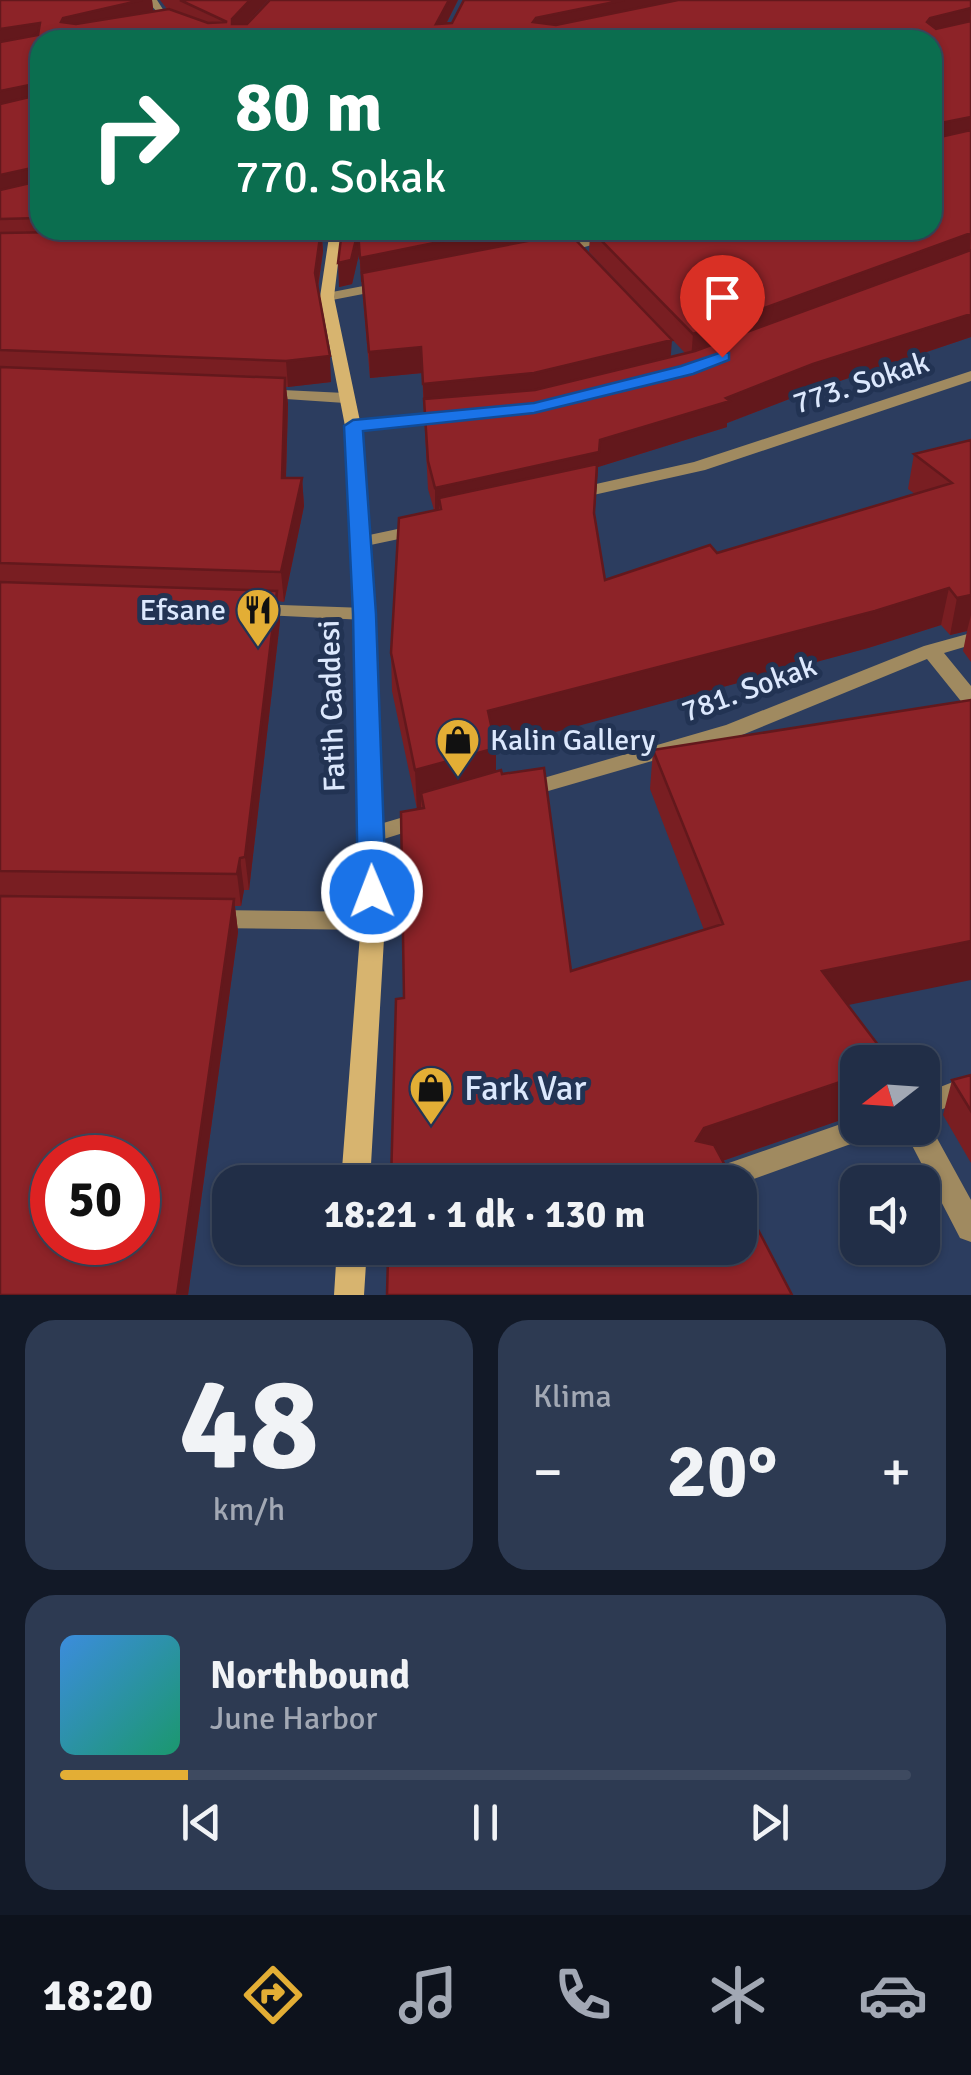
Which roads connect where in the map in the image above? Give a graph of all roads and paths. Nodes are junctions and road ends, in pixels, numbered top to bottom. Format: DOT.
graph roads {
  1 [pos="152,0"];
  2 [pos="170,19"];
  3 [pos="154,23"];
  4 [pos="196,30"];
  5 [pos="328,240"];
  6 [pos="603,240"];
  7 [pos="574,248"];
  8 [pos="536,255"];
  9 [pos="586,261"];
  10 [pos="403,282"];
  11 [pos="327,297"];
  12 [pos="971,376"];
  13 [pos="250,394"];
  14 [pos="345,398"];
  15 [pos="462,415"];
  16 [pos="353,426"];
  17 [pos="549,500"];
  18 [pos="436,526"];
  19 [pos="361,542"];
  20 [pos="230,610"];
  21 [pos="364,614"];
  22 [pos="971,639"];
  23 [pos="931,650"];
  24 [pos="971,700"];
  25 [pos="505,796"];
  26 [pos="448,813"];
  27 [pos="371,834"];
  28 [pos="196,918"];
  29 [pos="372,921"];
  30 [pos="971,1086"];
  31 [pos="940,1099"];
  32 [pos="840,1136"];
  33 [pos="925,1145"];
  34 [pos="357,1165"];
  35 [pos="757,1165"];
  36 [pos="971,1228"];
  37 [pos="351,1265"];
  38 [pos="349,1295"];
  1 -- 2 [label="street"];
  2 -- 3 [label="street"];
  2 -- 4 [label="street"];
  5 -- 11 [label="main road, Fatih Caddesi"];
  6 -- 7 [label="street"];
  7 -- 8 [label="street"];
  7 -- 9 [label="street"];
  10 -- 11 [label="street"];
  11 -- 14 [label="main road, Fatih Caddesi"];
  12 -- 17 [label="street, 773. Sokak"];
  13 -- 14 [label="street"];
  14 -- 16 [label="main road, Fatih Caddesi"];
  15 -- 16 [label="street"];
  16 -- 19 [label="main road, Fatih Caddesi"];
  18 -- 19 [label="street"];
  19 -- 21 [label="main road, Fatih Caddesi"];
  20 -- 21 [label="street"];
  21 -- 27 [label="main road, Fatih Caddesi"];
  22 -- 23 [label="street, 781. Sokak"];
  23 -- 24 [label="street"];
  23 -- 25 [label="street, 781. Sokak"];
  26 -- 27 [label="street"];
  27 -- 29 [label="main road, Fatih Caddesi"];
  28 -- 29 [label="street"];
  29 -- 34 [label="main road, Fatih Caddesi"];
  30 -- 31 [label="street"];
  32 -- 35 [label="street"];
  33 -- 36 [label="street"];
  37 -- 38 [label="main road"];
}
